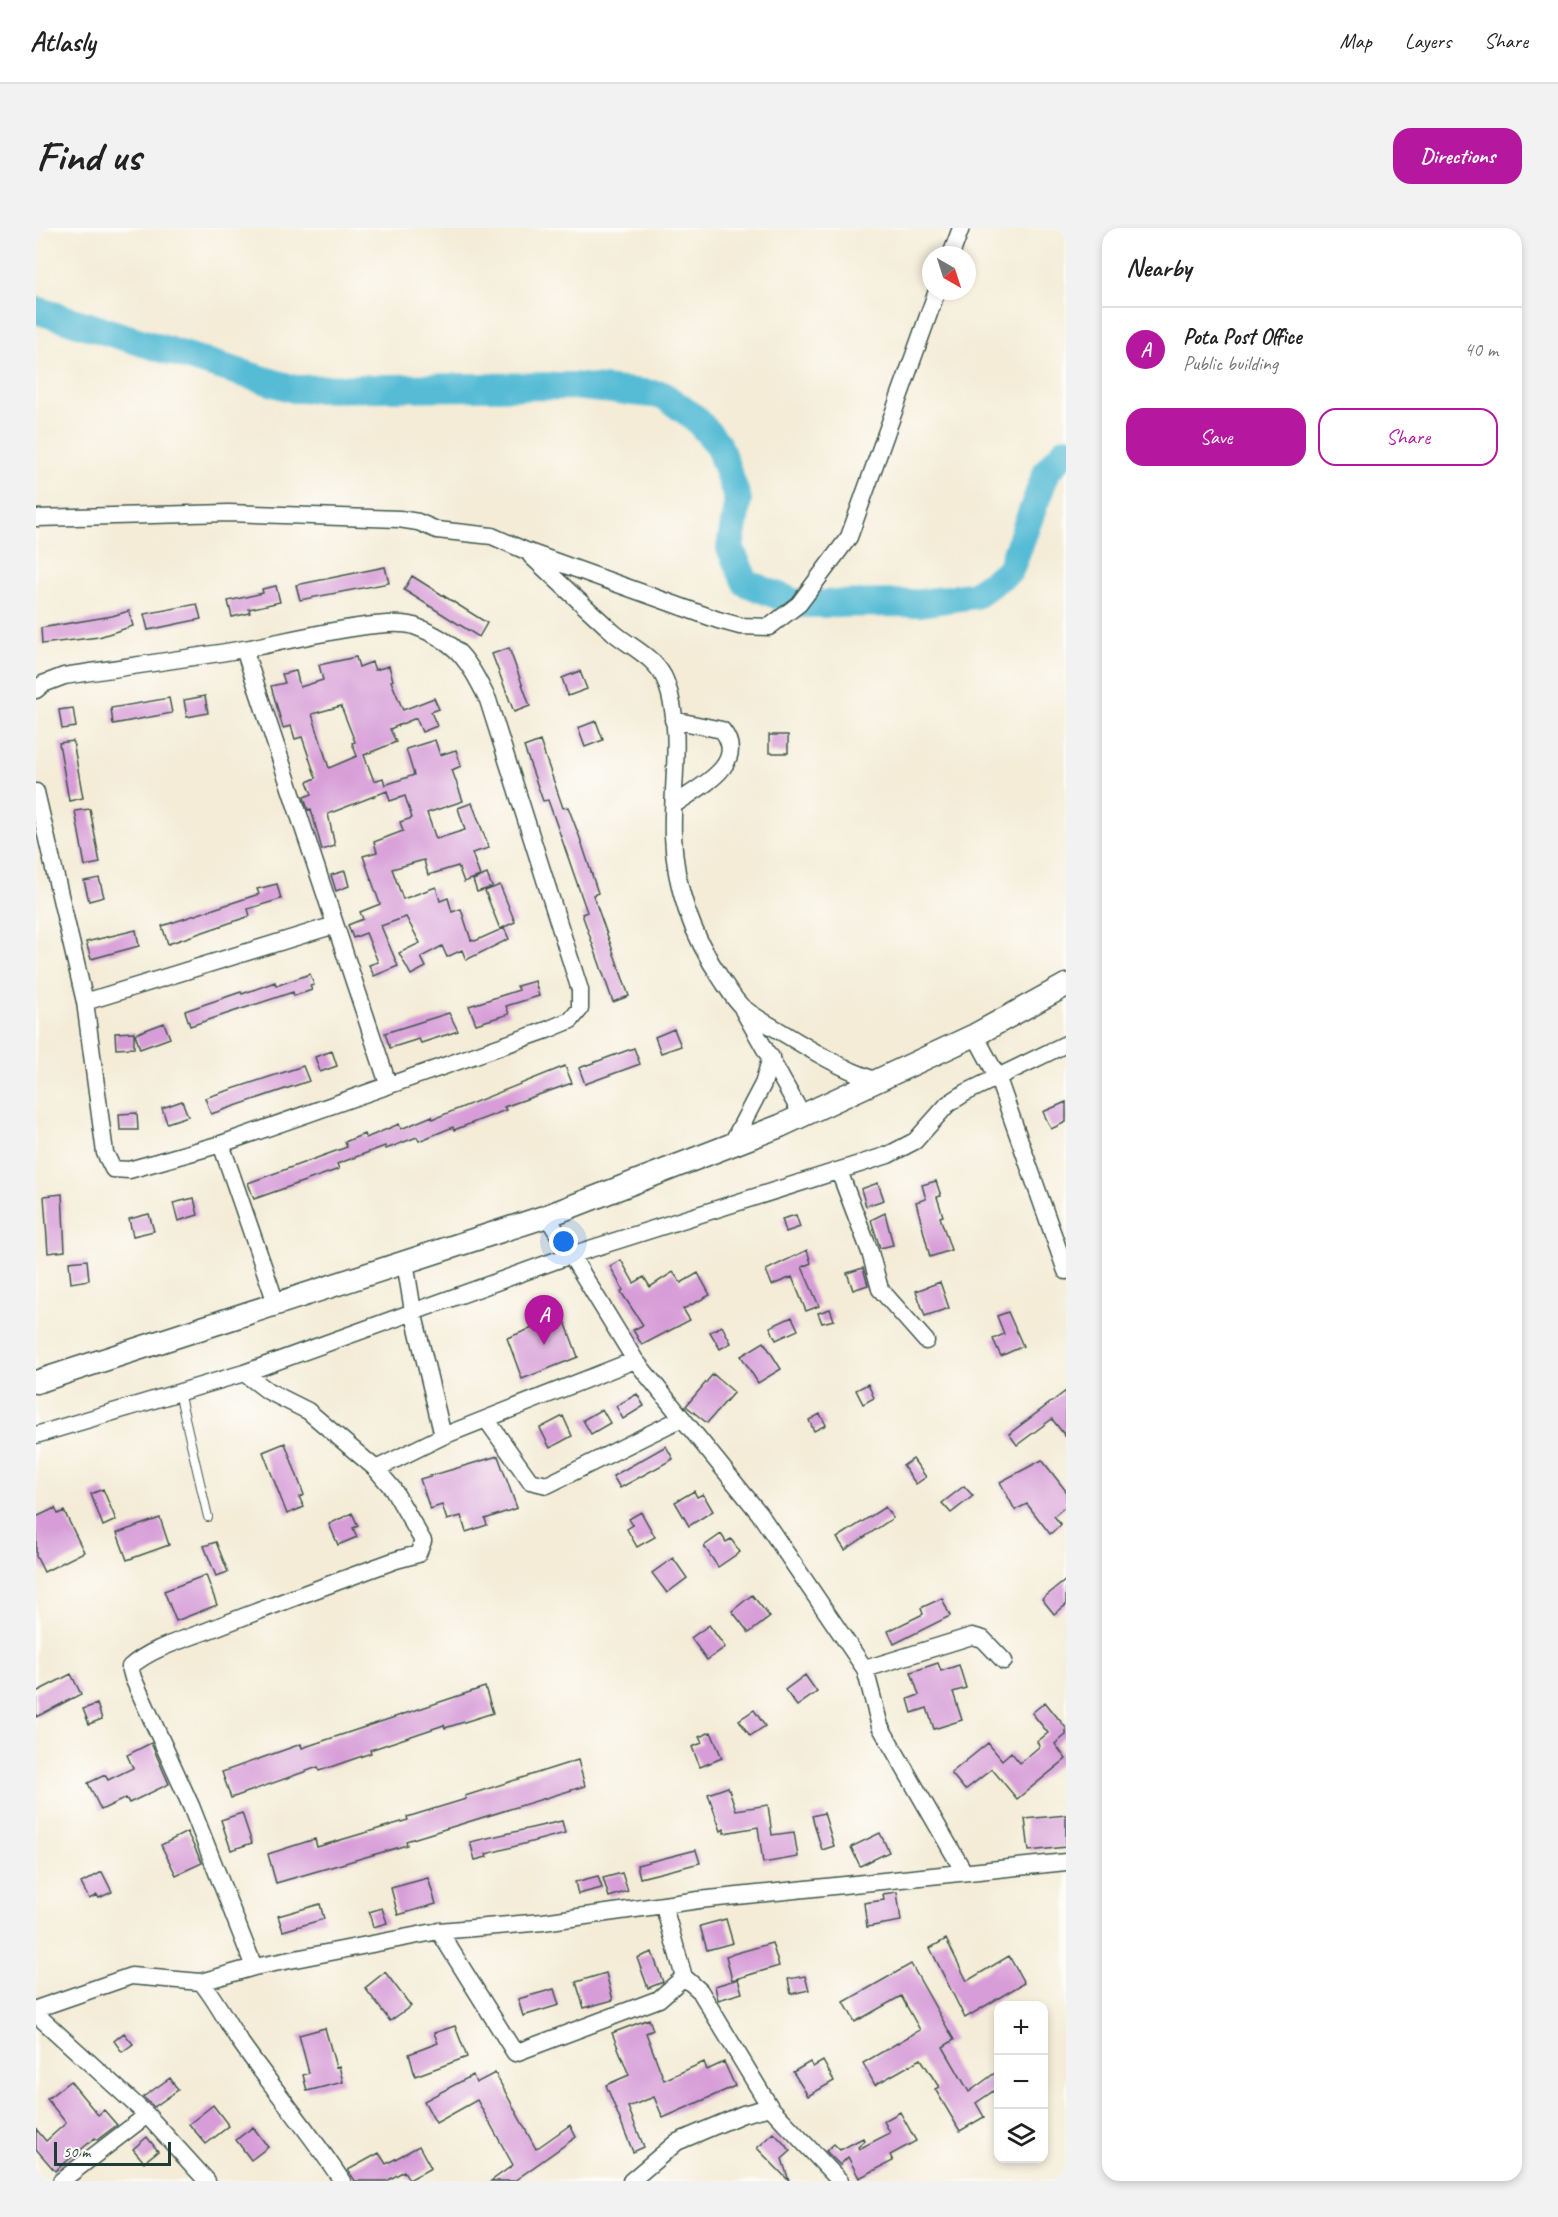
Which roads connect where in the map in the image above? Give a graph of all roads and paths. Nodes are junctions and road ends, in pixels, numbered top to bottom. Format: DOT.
graph roads {
  1 [pos="961,228"];
  2 [pos="954,246"];
  3 [pos="934,300"];
  4 [pos="36,518"];
  5 [pos="526,551"];
  6 [pos="244,649"];
  7 [pos="36,690"];
  8 [pos="674,720"];
  9 [pos="36,792"];
  10 [pos="675,804"];
  11 [pos="335,925"];
  12 [pos="1066,985"];
  13 [pos="85,1002"];
  14 [pos="739,1005"];
  15 [pos="975,1035"];
  16 [pos="1066,1044"];
  17 [pos="771,1057"];
  18 [pos="997,1076"];
  19 [pos="876,1081"];
  20 [pos="388,1084"];
  21 [pos="802,1115"];
  22 [pos="221,1144"];
  23 [pos="731,1145"];
  24 [pos="839,1171"];
  25 [pos="547,1216"];
  26 [pos="571,1255"];
  27 [pos="405,1262"];
  28 [pos="1066,1271"];
  29 [pos="276,1303"];
  30 [pos="413,1311"];
  31 [pos="927,1341"];
  32 [pos="635,1360"];
  33 [pos="244,1373"];
  34 [pos="36,1382"];
  35 [pos="179,1392"];
  36 [pos="682,1418"];
  37 [pos="486,1419"];
  38 [pos="36,1435"];
  39 [pos="443,1436"];
  40 [pos="376,1469"];
  41 [pos="208,1517"];
  42 [pos="1004,1661"];
  43 [pos="865,1669"];
  44 [pos="1066,1862"];
  45 [pos="964,1872"];
  46 [pos="664,1907"];
  47 [pos="439,1931"];
  48 [pos="254,1967"];
  49 [pos="684,1977"];
  50 [pos="201,1982"];
  51 [pos="36,2009"];
  52 [pos="36,2014"];
  53 [pos="770,2107"];
  54 [pos="147,2115"];
  55 [pos="61,2181"];
  56 [pos="207,2181"];
  57 [pos="342,2181"];
  58 [pos="631,2181"];
  59 [pos="840,2181"];
  1 -- 2 [label="street"];
  3 -- 5 [label="street"];
  4 -- 5 [label="street"];
  5 -- 8 [label="street"];
  6 -- 7 [label="street"];
  6 -- 11 [label="street"];
  6 -- 20 [label="street"];
  8 -- 10 [label="street"];
  8 -- 10 [label="street"];
  9 -- 13 [label="street"];
  10 -- 14 [label="street"];
  11 -- 13 [label="street"];
  11 -- 20 [label="street"];
  12 -- 15 [label="street"];
  13 -- 22 [label="street"];
  14 -- 17 [label="street"];
  14 -- 19 [label="street"];
  15 -- 18 [label="street"];
  15 -- 19 [label="street"];
  16 -- 18 [label="street"];
  17 -- 21 [label="street"];
  17 -- 23 [label="street"];
  18 -- 24 [label="street"];
  18 -- 28 [label="street"];
  19 -- 21 [label="street"];
  20 -- 22 [label="street"];
  21 -- 23 [label="street"];
  22 -- 29 [label="street"];
  23 -- 25 [label="street"];
  24 -- 26 [label="street"];
  24 -- 31 [label="street"];
  25 -- 26 [label="street"];
  25 -- 27 [label="street"];
  26 -- 30 [label="street"];
  26 -- 32 [label="street"];
  27 -- 29 [label="street"];
  27 -- 30 [label="street"];
  29 -- 34 [label="street"];
  30 -- 33 [label="street"];
  30 -- 39 [label="street"];
  32 -- 36 [label="street"];
  32 -- 37 [label="street"];
  33 -- 35 [label="street"];
  33 -- 40 [label="street"];
  35 -- 38 [label="street"];
  35 -- 41 [label="lane"];
  36 -- 37 [label="street"];
  36 -- 43 [label="street"];
  37 -- 39 [label="street"];
  39 -- 40 [label="street"];
  40 -- 48 [label="street"];
  42 -- 43 [label="street"];
  43 -- 45 [label="street"];
  44 -- 45 [label="street"];
  45 -- 46 [label="street"];
  46 -- 47 [label="street"];
  46 -- 49 [label="street"];
  47 -- 48 [label="street"];
  47 -- 49 [label="street"];
  48 -- 50 [label="street"];
  49 -- 53 [label="street"];
  50 -- 51 [label="street"];
  50 -- 57 [label="street"];
  52 -- 54 [label="street"];
  53 -- 58 [label="street"];
  53 -- 59 [label="street"];
  54 -- 55 [label="street"];
  54 -- 56 [label="street"];
}
